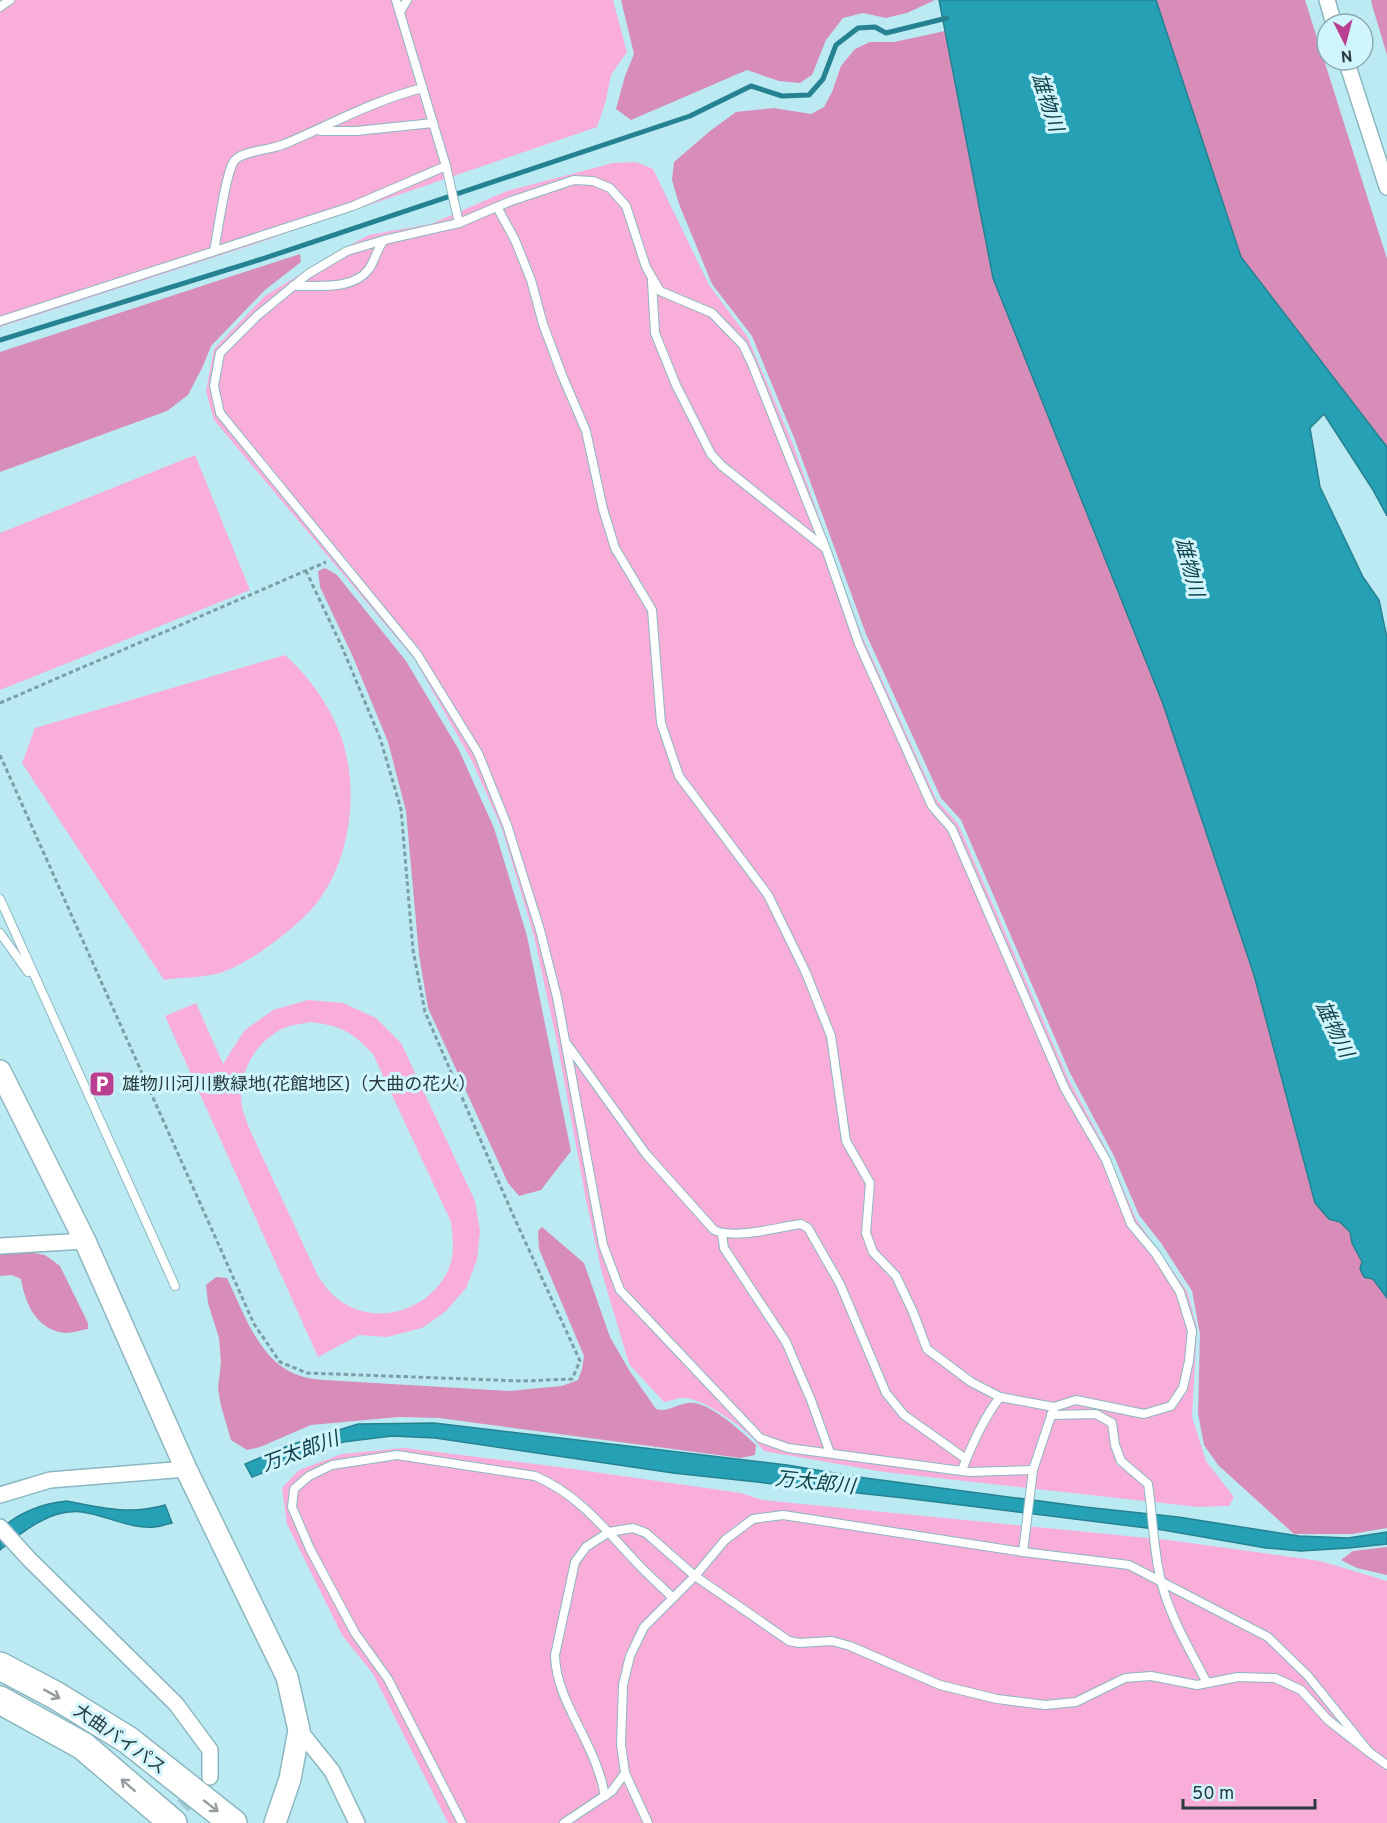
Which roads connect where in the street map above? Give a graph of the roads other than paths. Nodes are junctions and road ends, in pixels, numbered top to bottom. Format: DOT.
graph roads {
  1 [pos="10,0"];
  2 [pos="396,0"];
  3 [pos="407,0"];
  4 [pos="0,7"];
  5 [pos="400,12"];
  6 [pos="1350,72"];
  7 [pos="423,88"];
  8 [pos="433,123"];
  9 [pos="316,131"];
  10 [pos="446,166"];
  11 [pos="1387,187"];
  12 [pos="497,207"];
  13 [pos="459,221"];
  14 [pos="384,240"];
  15 [pos="214,251"];
  16 [pos="652,276"];
  17 [pos="291,286"];
  18 [pos="0,321"];
  19 [pos="826,549"];
  20 [pos="0,899"];
  21 [pos="0,933"];
  22 [pos="36,983"];
  23 [pos="566,1042"];
  24 [pos="0,1071"];
  25 [pos="722,1234"];
  26 [pos="85,1242"];
  27 [pos="0,1246"];
  28 [pos="175,1286"];
  29 [pos="1000,1397"];
  30 [pos="1052,1411"];
  31 [pos="830,1453"];
  32 [pos="966,1459"];
  33 [pos="186,1469"];
  34 [pos="962,1470"];
  35 [pos="1033,1471"];
  36 [pos="0,1495"];
  37 [pos="0,1527"];
  38 [pos="609,1532"];
  39 [pos="1023,1551"];
  40 [pos="695,1576"];
  41 [pos="1161,1581"];
  42 [pos="673,1598"];
  43 [pos="0,1666"];
  44 [pos="1207,1683"];
  45 [pos="0,1700"];
  46 [pos="299,1730"];
  47 [pos="1369,1752"];
  48 [pos="1387,1765"];
  49 [pos="625,1773"];
  50 [pos="210,1777"];
  51 [pos="605,1796"];
  52 [pos="568,1822"];
  53 [pos="173,1823"];
  54 [pos="233,1823"];
  55 [pos="275,1823"];
  56 [pos="357,1823"];
  57 [pos="462,1823"];
  58 [pos="648,1823"];
  1 -- 4 [label="lane"];
  2 -- 5 [label="lane"];
  3 -- 5 [label="lane"];
  5 -- 7 [label="lane"];
  6 -- 11 [label="street"];
  7 -- 8 [label="lane"];
  7 -- 9 [label="lane"];
  8 -- 9 [label="lane"];
  8 -- 10 [label="lane"];
  9 -- 15 [label="lane"];
  10 -- 13 [label="lane"];
  10 -- 15 [label="lane"];
  12 -- 13 [label="lane"];
  12 -- 16 [label="lane"];
  12 -- 29 [label="lane"];
  13 -- 14 [label="lane"];
  14 -- 17 [label="lane"];
  14 -- 17 [label="lane"];
  15 -- 18 [label="lane"];
  16 -- 19 [label="lane"];
  16 -- 19 [label="lane"];
  17 -- 23 [label="lane"];
  19 -- 30 [label="lane"];
  20 -- 22 [label="lane"];
  21 -- 22 [label="lane"];
  22 -- 28 [label="lane"];
  23 -- 25 [label="lane"];
  23 -- 31 [label="lane"];
  24 -- 26 [label="street"];
  25 -- 31 [label="lane"];
  25 -- 32 [label="lane"];
  26 -- 27 [label="street"];
  26 -- 33 [label="street"];
  29 -- 30 [label="lane"];
  29 -- 32 [label="lane"];
  30 -- 35 [label="lane"];
  30 -- 41 [label="lane"];
  31 -- 34 [label="lane"];
  32 -- 34 [label="lane"];
  33 -- 36 [label="street"];
  33 -- 46 [label="street"];
  34 -- 35 [label="lane"];
  35 -- 39 [label="lane"];
  37 -- 50 [label="street"];
  38 -- 40 [label="lane"];
  38 -- 42 [label="lane"];
  38 -- 51 [label="lane"];
  38 -- 57 [label="lane"];
  39 -- 40 [label="lane"];
  39 -- 41 [label="lane"];
  40 -- 42 [label="lane"];
  40 -- 44 [label="lane"];
  41 -- 44 [label="lane"];
  41 -- 47 [label="lane"];
  42 -- 49 [label="lane"];
  43 -- 54 [label="highway, 大曲バイパス, one-way"];
  44 -- 47 [label="lane"];
  53 -- 45 [label="highway, 大曲バイパス, one-way"];
  46 -- 55 [label="street"];
  46 -- 56 [label="street"];
  47 -- 48 [label="lane"];
  49 -- 51 [label="lane"];
  49 -- 58 [label="lane"];
  51 -- 52 [label="lane"];
}
